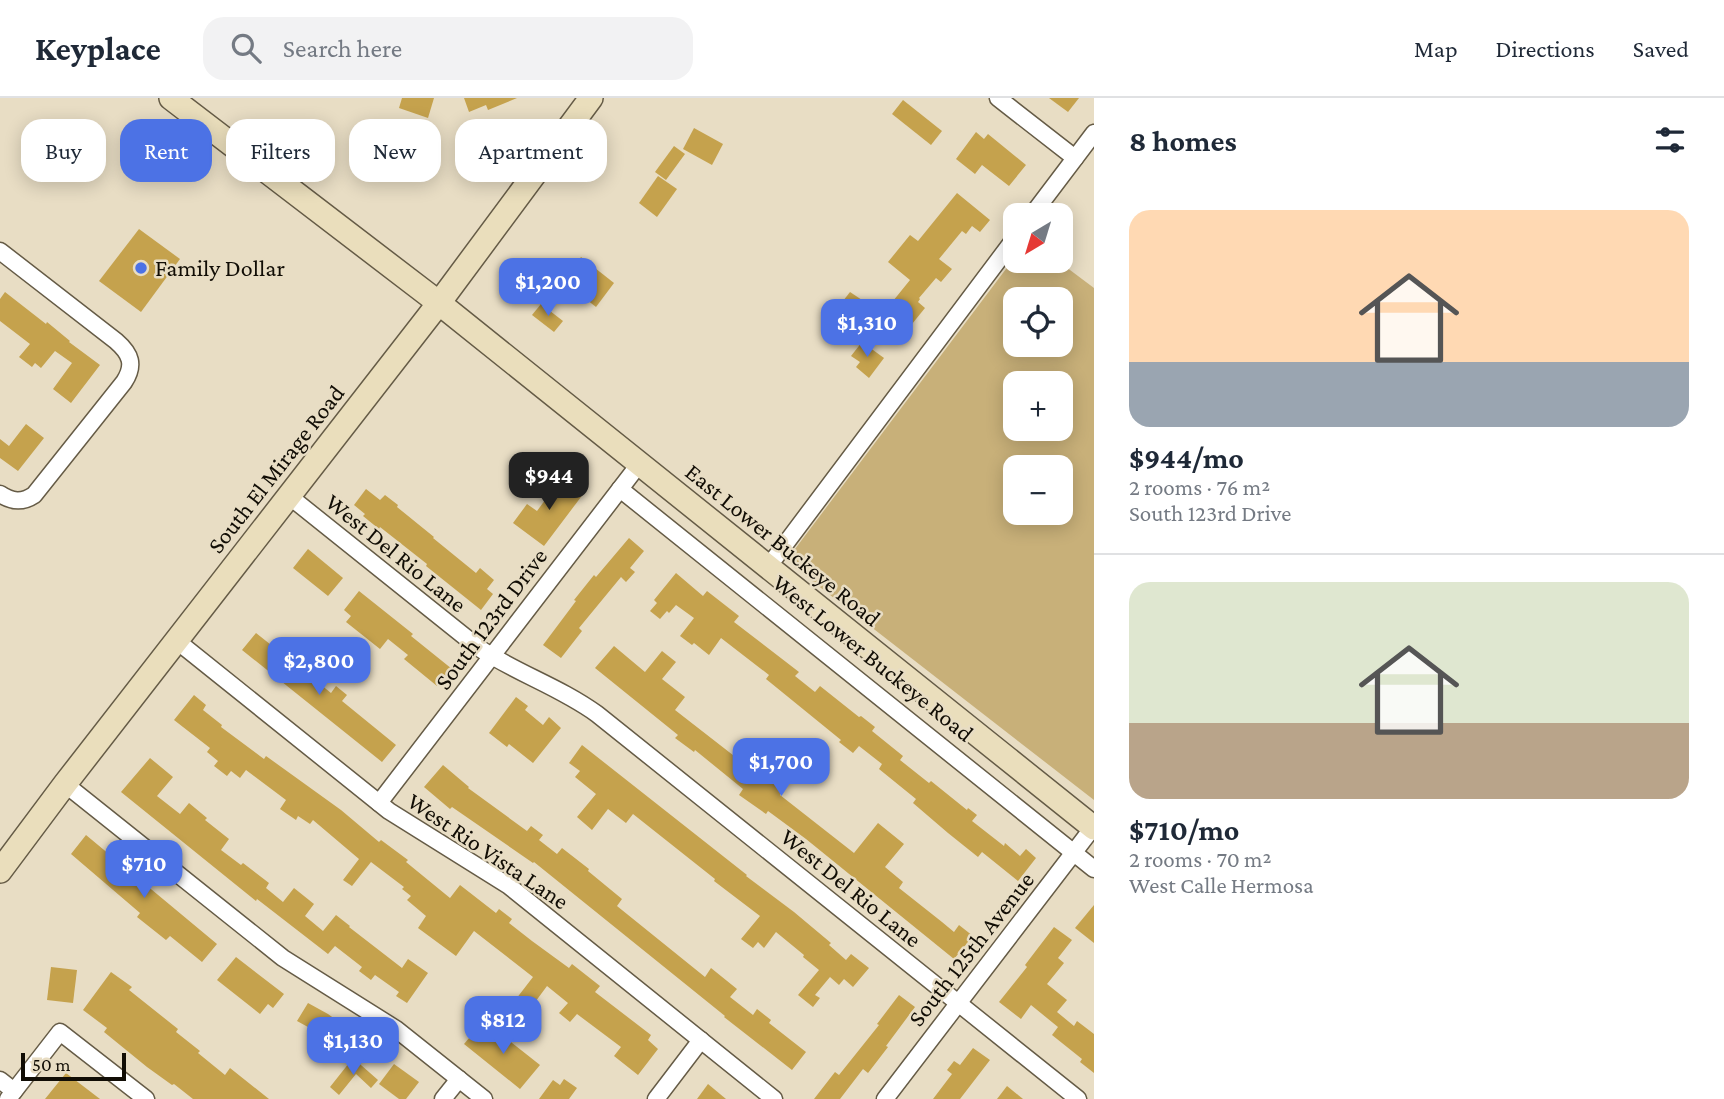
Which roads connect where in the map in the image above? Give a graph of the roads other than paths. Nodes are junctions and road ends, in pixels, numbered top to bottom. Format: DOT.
graph roads {
  1 [pos="171,98"];
  2 [pos="591,98"];
  3 [pos="998,98"];
  4 [pos="1094,134"];
  5 [pos="1075,159"];
  6 [pos="1041,203"];
  7 [pos="0,251"];
  8 [pos="1003,254"];
  9 [pos="439,303"];
  10 [pos="640,463"];
  11 [pos="620,489"];
  12 [pos="0,494"];
  13 [pos="289,496"];
  14 [pos="768,567"];
  15 [pos="177,641"];
  16 [pos="491,656"];
  17 [pos="65,784"];
  18 [pos="379,803"];
  19 [pos="1094,827"];
  20 [pos="1074,852"];
  21 [pos="1094,869"];
  22 [pos="0,871"];
  23 [pos="958,1003"];
  24 [pos="701,1041"];
  25 [pos="459,1079"];
  26 [pos="0,1080"];
  27 [pos="6,1097"];
  28 [pos="146,1099"];
  29 [pos="443,1099"];
  30 [pos="484,1099"];
  31 [pos="656,1099"];
  32 [pos="774,1099"];
  33 [pos="885,1099"];
  34 [pos="1078,1099"];
  1 -- 9 [label="main road"];
  2 -- 9 [label="main road, South El Mirage Road"];
  3 -- 5 [label="street"];
  4 -- 5 [label="street"];
  5 -- 6 [label="street"];
  7 -- 12 [label="street"];
  8 -- 14 [label="street"];
  9 -- 10 [label="main road, East Lower Buckeye Road"];
  9 -- 13 [label="main road, South El Mirage Road"];
  10 -- 11 [label="street, South 123rd Drive"];
  10 -- 14 [label="main road, East Lower Buckeye Road"];
  11 -- 16 [label="street, South 123rd Drive"];
  11 -- 20 [label="street, West Lower Buckeye Road"];
  13 -- 15 [label="main road, South El Mirage Road"];
  13 -- 16 [label="street, West Del Rio Lane"];
  14 -- 19 [label="main road, East Lower Buckeye Road"];
  15 -- 17 [label="main road, South El Mirage Road"];
  15 -- 18 [label="street, West Rio Vista Lane"];
  16 -- 18 [label="street, South 123rd Drive"];
  16 -- 23 [label="street, West Del Rio Lane"];
  17 -- 22 [label="main road, South El Mirage Road"];
  17 -- 25 [label="street"];
  18 -- 24 [label="street, West Rio Vista Lane"];
  19 -- 20 [label="street, South 125th Avenue"];
  20 -- 21 [label="street, West Lower Buckeye Road"];
  20 -- 23 [label="street, South 125th Avenue"];
  23 -- 33 [label="street, South 125th Avenue"];
  23 -- 34 [label="street, West Del Rio Lane"];
  24 -- 31 [label="street"];
  24 -- 32 [label="street, West Rio Vista Lane"];
  25 -- 29 [label="street"];
  25 -- 30 [label="street"];
  26 -- 27 [label="street"];
  27 -- 28 [label="street"];
}
